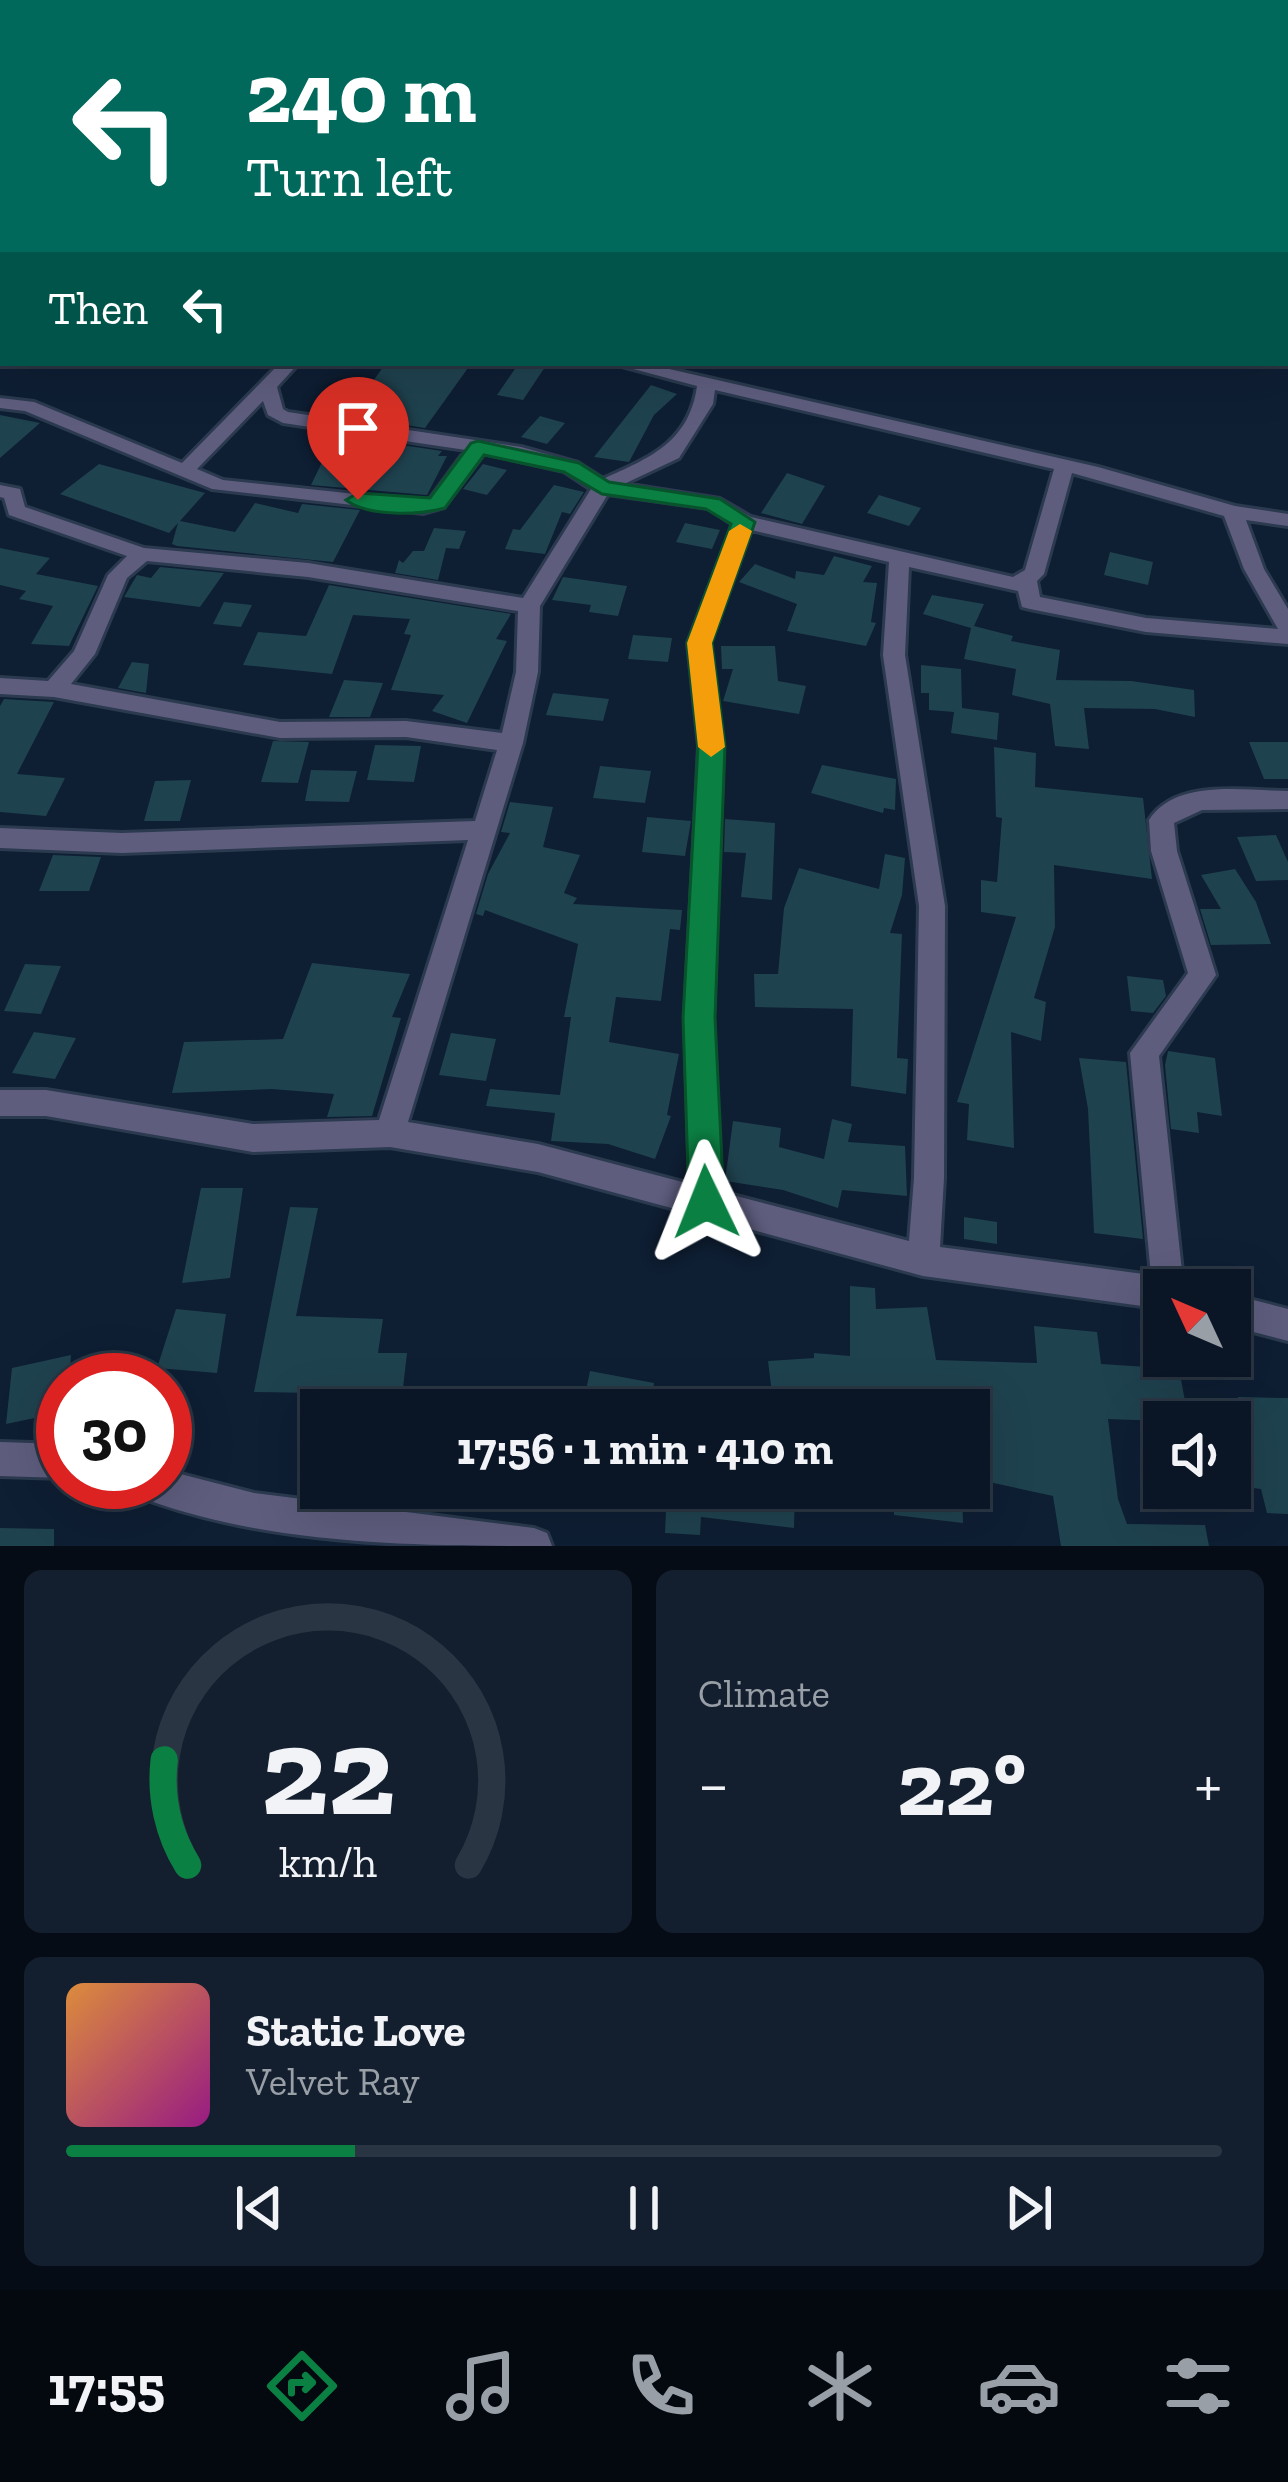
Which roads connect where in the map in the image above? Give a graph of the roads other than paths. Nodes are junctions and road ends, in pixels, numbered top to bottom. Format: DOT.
graph roads {
  1 [pos="287,366"];
  2 [pos="634,366"];
  3 [pos="707,382"];
  4 [pos="268,389"];
  5 [pos="0,403"];
  6 [pos="478,448"];
  7 [pos="1064,466"];
  8 [pos="184,472"];
  9 [pos="602,488"];
  10 [pos="0,491"];
  11 [pos="1233,512"];
  12 [pos="1288,520"];
  13 [pos="744,522"];
  14 [pos="142,554"];
  15 [pos="899,560"];
  16 [pos="1027,582"];
  17 [pos="529,606"];
  18 [pos="1288,627"];
  19 [pos="1288,637"];
  20 [pos="0,686"];
  21 [pos="55,689"];
  22 [pos="511,743"];
  23 [pos="1288,800"];
  24 [pos="484,830"];
  25 [pos="0,838"];
  26 [pos="0,1102"];
  27 [pos="390,1132"];
  28 [pos="706,1202"];
  29 [pos="922,1260"];
  30 [pos="1164,1269"];
  31 [pos="1143,1288"];
  32 [pos="1251,1315"];
  33 [pos="1288,1325"];
  34 [pos="0,1459"];
  35 [pos="36,1460"];
  36 [pos="192,1495"];
  37 [pos="534,1546"];
  1 -- 4 [label="street"];
  2 -- 3 [label="street"];
  3 -- 7 [label="street"];
  3 -- 9 [label="street"];
  4 -- 6 [label="street"];
  4 -- 8 [label="street"];
  5 -- 8 [label="street"];
  6 -- 8 [label="street"];
  6 -- 9 [label="street"];
  7 -- 11 [label="street"];
  7 -- 16 [label="street"];
  9 -- 13 [label="street"];
  9 -- 17 [label="street"];
  10 -- 14 [label="street"];
  11 -- 12 [label="street"];
  11 -- 18 [label="street"];
  13 -- 15 [label="street"];
  13 -- 28 [label="street"];
  14 -- 17 [label="street"];
  14 -- 21 [label="street"];
  15 -- 16 [label="street"];
  15 -- 29 [label="street"];
  16 -- 19 [label="street"];
  17 -- 22 [label="street"];
  20 -- 21 [label="street"];
  21 -- 22 [label="street"];
  22 -- 24 [label="street"];
  23 -- 30 [label="street"];
  24 -- 25 [label="street"];
  24 -- 27 [label="street"];
  26 -- 27 [label="street"];
  27 -- 28 [label="street"];
  28 -- 29 [label="street"];
  29 -- 31 [label="street"];
  32 -- 33 [label="street"];
  34 -- 35 [label="street"];
  36 -- 37 [label="street"];
}
